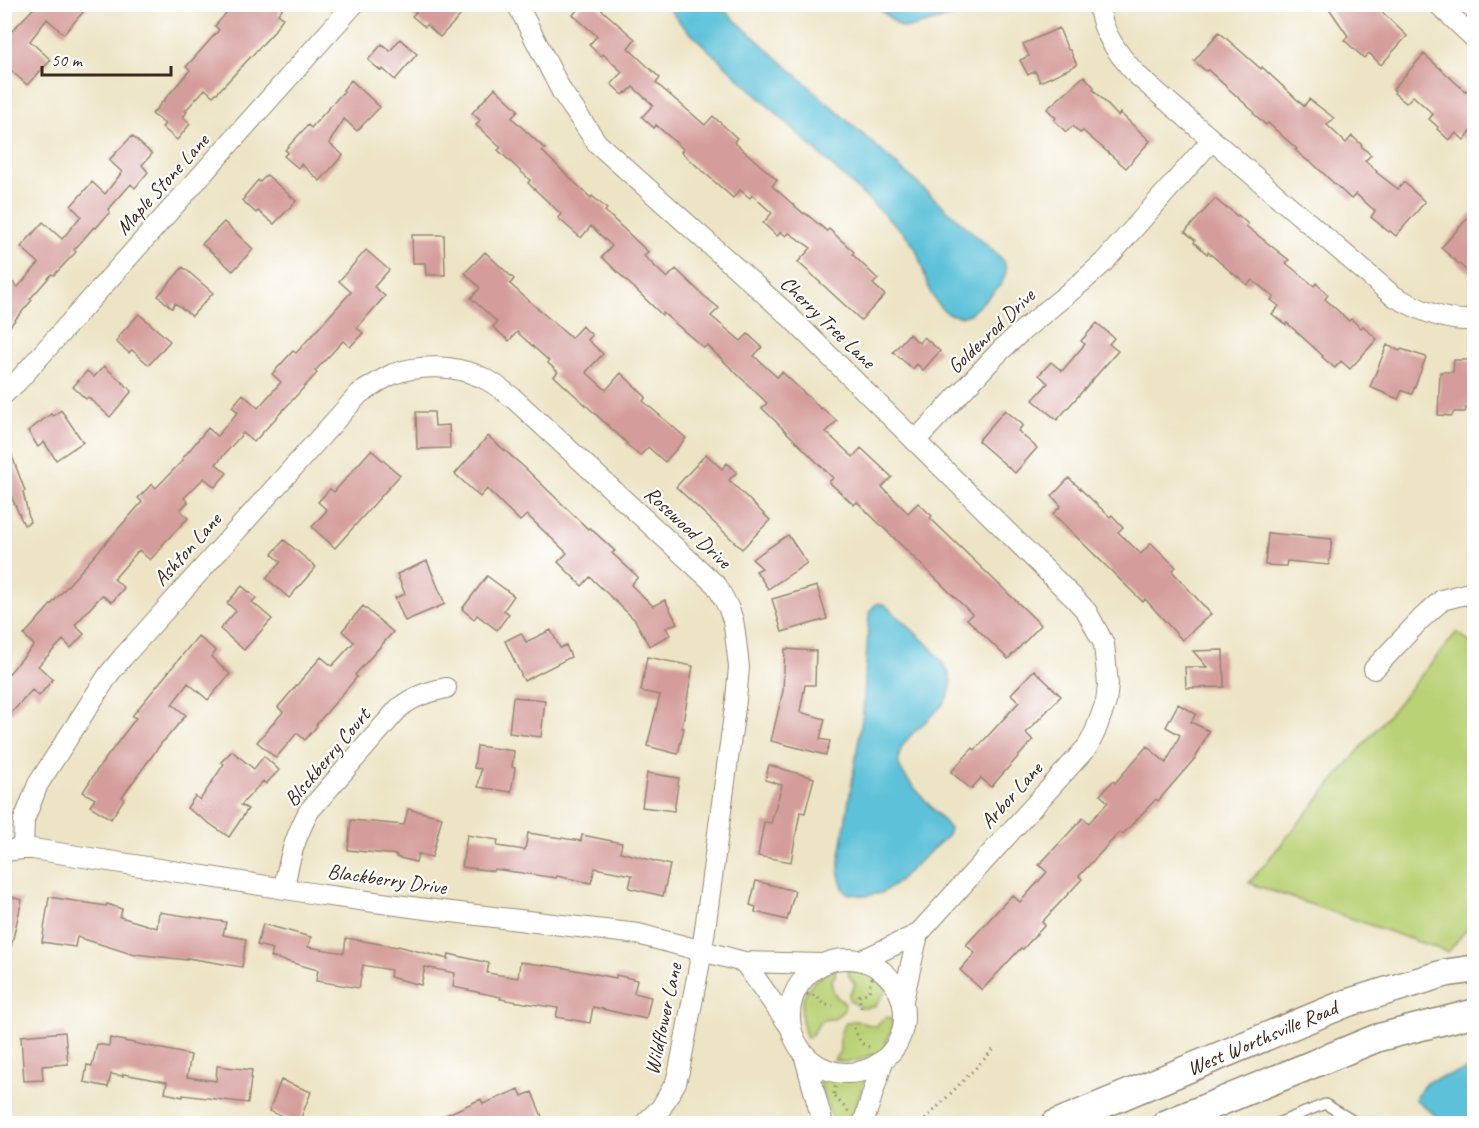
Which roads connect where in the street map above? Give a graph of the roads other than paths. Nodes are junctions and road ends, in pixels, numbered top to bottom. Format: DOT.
graph roads {
  1 [pos="354,4"];
  2 [pos="517,4"];
  3 [pos="1100,4"];
  4 [pos="1438,4"];
  5 [pos="1474,38"];
  6 [pos="1212,140"];
  7 [pos="1474,319"];
  8 [pos="483,377"];
  9 [pos="4,394"];
  10 [pos="915,441"];
  11 [pos="1474,597"];
  12 [pos="1374,669"];
  13 [pos="1107,672"];
  14 [pos="446,688"];
  15 [pos="14,850"];
  16 [pos="284,888"];
  17 [pos="918,934"];
  18 [pos="702,951"];
  19 [pos="744,962"];
  20 [pos="868,963"];
  21 [pos="821,964"];
  22 [pos="1474,969"];
  23 [pos="903,1000"];
  24 [pos="1474,1013"];
  25 [pos="791,1028"];
  26 [pos="804,1054"];
  27 [pos="886,1059"];
  28 [pos="859,1119"];
  29 [pos="644,1124"];
  30 [pos="823,1124"];
  31 [pos="1055,1124"];
  32 [pos="1166,1124"];
  33 [pos="1275,1124"];
  34 [pos="1359,1124"];
  1 -- 9 [label="street, Maple Stone Lane"];
  2 -- 10 [label="street, Cherry Tree Lane"];
  3 -- 6 [label="street"];
  4 -- 5 [label="street"];
  6 -- 7 [label="street"];
  6 -- 10 [label="street, Goldenrod Drive"];
  8 -- 15 [label="street, Ashton Lane"];
  8 -- 18 [label="street, Rosewood Drive"];
  10 -- 13 [label="street, Cherry Tree Lane"];
  11 -- 12 [label="street"];
  13 -- 17 [label="street, Arbor Lane"];
  14 -- 16 [label="street, Blsckberry Court"];
  15 -- 16 [label="street, Blackberry Drive"];
  16 -- 18 [label="street, Blackberry Drive"];
  17 -- 20 [label="street, Arbor Lane"];
  17 -- 23 [label="street, Arbor Lane"];
  18 -- 19 [label="street, Blackberry Drive"];
  18 -- 29 [label="street, Wildflower Lane"];
  19 -- 21 [label="street, Blackberry Drive"];
  19 -- 25 [label="street"];
  20 -- 21 [label="street, Blackberry Drive"];
  20 -- 23 [label="street"];
  21 -- 25 [label="street"];
  22 -- 31 [label="main road, West Worthsville Road"];
  23 -- 27 [label="street"];
  24 -- 32 [label="main road, West Worthsville Road"];
  25 -- 26 [label="street"];
  26 -- 27 [label="street"];
  26 -- 30 [label="street"];
  27 -- 28 [label="street"];
  33 -- 34 [label="lane"];
}
